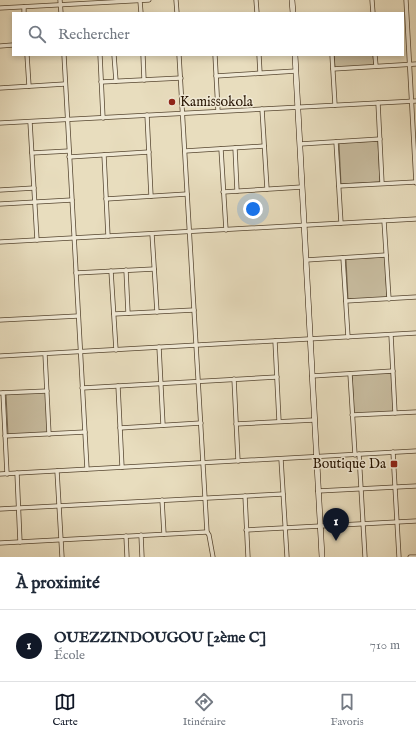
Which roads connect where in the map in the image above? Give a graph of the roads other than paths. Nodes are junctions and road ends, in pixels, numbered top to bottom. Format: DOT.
graph roads {
  1 [pos="60,0"];
  2 [pos="140,0"];
  3 [pos="149,0"];
  4 [pos="176,0"];
  5 [pos="256,0"];
  6 [pos="292,0"];
  7 [pos="372,0"];
  8 [pos="406,0"];
  9 [pos="96,1"];
  10 [pos="61,5"];
  11 [pos="24,7"];
  12 [pos="0,8"];
  13 [pos="24,12"];
  14 [pos="61,12"];
  15 [pos="141,12"];
  16 [pos="177,12"];
  17 [pos="257,12"];
  18 [pos="292,12"];
  19 [pos="373,12"];
  20 [pos="12,45"];
  21 [pos="0,46"];
  22 [pos="27,56"];
  23 [pos="64,56"];
  24 [pos="100,56"];
  25 [pos="114,56"];
  26 [pos="143,56"];
  27 [pos="179,56"];
  28 [pos="215,56"];
  29 [pos="259,56"];
  30 [pos="295,56"];
  31 [pos="332,56"];
  32 [pos="375,56"];
  33 [pos="416,64"];
  34 [pos="410,65"];
  35 [pos="376,66"];
  36 [pos="332,69"];
  37 [pos="296,71"];
  38 [pos="260,73"];
  39 [pos="216,76"];
  40 [pos="180,78"];
  41 [pos="144,80"];
  42 [pos="116,81"];
  43 [pos="101,82"];
  44 [pos="65,84"];
  45 [pos="29,86"];
  46 [pos="0,88"];
  47 [pos="414,101"];
  48 [pos="378,103"];
  49 [pos="334,105"];
  50 [pos="298,107"];
  51 [pos="262,109"];
  52 [pos="218,111"];
  53 [pos="183,113"];
  54 [pos="147,115"];
  55 [pos="103,118"];
  56 [pos="67,120"];
  57 [pos="30,122"];
  58 [pos="0,123"];
  59 [pos="380,139"];
  60 [pos="336,142"];
  61 [pos="300,144"];
  62 [pos="264,146"];
  63 [pos="235,148"];
  64 [pos="221,149"];
  65 [pos="69,151"];
  66 [pos="185,151"];
  67 [pos="149,152"];
  68 [pos="32,153"];
  69 [pos="104,155"];
  70 [pos="69,157"];
  71 [pos="416,182"];
  72 [pos="382,183"];
  73 [pos="339,186"];
  74 [pos="302,187"];
  75 [pos="34,188"];
  76 [pos="267,189"];
  77 [pos="0,190"];
  78 [pos="237,191"];
  79 [pos="224,192"];
  80 [pos="187,194"];
  81 [pos="151,196"];
  82 [pos="106,199"];
  83 [pos="72,200"];
  84 [pos="35,202"];
  85 [pos="0,204"];
  86 [pos="416,219"];
  87 [pos="384,221"];
  88 [pos="341,223"];
  89 [pos="304,225"];
  90 [pos="226,230"];
  91 [pos="189,232"];
  92 [pos="152,234"];
  93 [pos="108,236"];
  94 [pos="74,238"];
  95 [pos="37,240"];
  96 [pos="0,242"];
  97 [pos="386,255"];
  98 [pos="343,258"];
  99 [pos="306,260"];
  100 [pos="154,269"];
  101 [pos="126,270"];
  102 [pos="111,271"];
  103 [pos="76,273"];
  104 [pos="416,297"];
  105 [pos="389,299"];
  106 [pos="346,301"];
  107 [pos="194,310"];
  108 [pos="157,312"];
  109 [pos="128,313"];
  110 [pos="114,314"];
  111 [pos="78,316"];
  112 [pos="0,320"];
  113 [pos="416,333"];
  114 [pos="391,335"];
  115 [pos="348,337"];
  116 [pos="310,339"];
  117 [pos="275,341"];
  118 [pos="196,345"];
  119 [pos="159,347"];
  120 [pos="0,350"];
  121 [pos="116,350"];
  122 [pos="80,352"];
  123 [pos="44,354"];
  124 [pos="0,356"];
  125 [pos="393,371"];
  126 [pos="350,374"];
  127 [pos="312,376"];
  128 [pos="277,377"];
  129 [pos="234,380"];
  130 [pos="198,381"];
  131 [pos="161,383"];
  132 [pos="118,386"];
  133 [pos="82,388"];
  134 [pos="47,391"];
  135 [pos="1,393"];
  136 [pos="416,412"];
  137 [pos="395,413"];
  138 [pos="352,416"];
  139 [pos="314,420"];
  140 [pos="279,422"];
  141 [pos="200,423"];
  142 [pos="236,424"];
  143 [pos="163,425"];
  144 [pos="120,428"];
  145 [pos="85,432"];
  146 [pos="49,434"];
  147 [pos="5,436"];
  148 [pos="416,451"];
  149 [pos="393,452"];
  150 [pos="357,454"];
  151 [pos="316,457"];
  152 [pos="281,459"];
  153 [pos="238,461"];
  154 [pos="203,463"];
  155 [pos="122,467"];
  156 [pos="87,469"];
  157 [pos="57,471"];
  158 [pos="17,473"];
  159 [pos="0,474"];
  160 [pos="7,474"];
  161 [pos="416,486"];
  162 [pos="395,487"];
  163 [pos="361,489"];
  164 [pos="318,491"];
  165 [pos="283,494"];
  166 [pos="244,496"];
  167 [pos="205,498"];
  168 [pos="162,500"];
  169 [pos="59,506"];
  170 [pos="19,508"];
  171 [pos="0,509"];
  172 [pos="416,521"];
  173 [pos="397,522"];
  174 [pos="363,524"];
  175 [pos="320,526"];
  176 [pos="285,528"];
  177 [pos="246,530"];
  178 [pos="207,532"];
  179 [pos="164,534"];
  180 [pos="141,535"];
  181 [pos="126,536"];
  182 [pos="61,540"];
  183 [pos="20,542"];
  184 [pos="0,543"];
  185 [pos="62,557"];
  186 [pos="127,557"];
  187 [pos="142,557"];
  188 [pos="213,557"];
  189 [pos="248,557"];
  190 [pos="287,557"];
  191 [pos="322,557"];
  192 [pos="365,557"];
  193 [pos="399,557"];
  194 [pos="410,557"];
  195 [pos="416,557"];
  1 -- 10 [label="street"];
  2 -- 3 [label="street"];
  2 -- 9 [label="street"];
  2 -- 15 [label="street"];
  4 -- 16 [label="street"];
  5 -- 17 [label="street"];
  6 -- 18 [label="street"];
  7 -- 19 [label="street"];
  8 -- 34 [label="street"];
  9 -- 10 [label="street"];
  10 -- 11 [label="street"];
  10 -- 14 [label="street"];
  11 -- 12 [label="street"];
  11 -- 13 [label="street"];
  20 -- 21 [label="street"];
  22 -- 45 [label="street"];
  23 -- 44 [label="street"];
  24 -- 43 [label="street"];
  25 -- 42 [label="street"];
  26 -- 41 [label="street"];
  27 -- 40 [label="street"];
  28 -- 39 [label="street"];
  29 -- 38 [label="street"];
  30 -- 37 [label="street"];
  31 -- 36 [label="street"];
  32 -- 35 [label="street"];
  33 -- 34 [label="street"];
  34 -- 35 [label="street"];
  34 -- 47 [label="street"];
  35 -- 36 [label="street"];
  36 -- 49 [label="street"];
  37 -- 38 [label="street"];
  37 -- 50 [label="street"];
  38 -- 39 [label="street"];
  39 -- 52 [label="street"];
  40 -- 41 [label="street"];
  40 -- 53 [label="street"];
  41 -- 42 [label="street"];
  42 -- 43 [label="street"];
  43 -- 55 [label="street"];
  44 -- 45 [label="street"];
  44 -- 56 [label="street"];
  45 -- 46 [label="street"];
  47 -- 48 [label="street"];
  47 -- 71 [label="street"];
  48 -- 49 [label="street"];
  48 -- 59 [label="street"];
  49 -- 50 [label="street"];
  50 -- 51 [label="street"];
  50 -- 61 [label="street"];
  51 -- 52 [label="street"];
  51 -- 62 [label="street"];
  52 -- 53 [label="street"];
  53 -- 54 [label="street"];
  53 -- 66 [label="street"];
  54 -- 55 [label="street"];
  54 -- 67 [label="street"];
  55 -- 56 [label="street"];
  56 -- 57 [label="street"];
  56 -- 65 [label="street"];
  57 -- 58 [label="street"];
  57 -- 68 [label="street"];
  59 -- 60 [label="street"];
  59 -- 72 [label="street"];
  60 -- 61 [label="street"];
  60 -- 73 [label="street"];
  61 -- 74 [label="street"];
  62 -- 63 [label="street"];
  62 -- 76 [label="street"];
  63 -- 64 [label="street"];
  63 -- 78 [label="street"];
  64 -- 66 [label="street"];
  64 -- 79 [label="street"];
  65 -- 68 [label="street"];
  65 -- 70 [label="street"];
  66 -- 80 [label="street"];
  67 -- 69 [label="street"];
  67 -- 81 [label="street"];
  68 -- 75 [label="street"];
  69 -- 70 [label="street"];
  69 -- 82 [label="street"];
  70 -- 83 [label="street"];
  71 -- 72 [label="street"];
  72 -- 73 [label="street"];
  73 -- 88 [label="street"];
  74 -- 76 [label="street"];
  74 -- 89 [label="street"];
  75 -- 77 [label="street"];
  75 -- 84 [label="street"];
  76 -- 78 [label="street"];
  78 -- 79 [label="street"];
  79 -- 90 [label="street"];
  80 -- 81 [label="street"];
  80 -- 91 [label="street"];
  81 -- 82 [label="street"];
  82 -- 93 [label="street"];
  83 -- 84 [label="street"];
  83 -- 94 [label="street"];
  84 -- 85 [label="street"];
  84 -- 95 [label="street"];
  86 -- 87 [label="street"];
  87 -- 88 [label="street"];
  87 -- 97 [label="street"];
  88 -- 89 [label="street"];
  89 -- 90 [label="street"];
  89 -- 99 [label="street"];
  90 -- 91 [label="street"];
  91 -- 92 [label="street"];
  91 -- 107 [label="street"];
  92 -- 93 [label="street"];
  92 -- 100 [label="street"];
  93 -- 94 [label="street"];
  94 -- 95 [label="street"];
  94 -- 103 [label="street"];
  95 -- 96 [label="street"];
  97 -- 98 [label="street"];
  97 -- 105 [label="street"];
  98 -- 99 [label="street"];
  98 -- 106 [label="street"];
  99 -- 116 [label="street"];
  100 -- 101 [label="street"];
  100 -- 108 [label="street"];
  101 -- 102 [label="street"];
  101 -- 109 [label="street"];
  102 -- 103 [label="street"];
  102 -- 110 [label="street"];
  103 -- 111 [label="street"];
  104 -- 105 [label="street"];
  105 -- 106 [label="street"];
  106 -- 115 [label="street"];
  107 -- 108 [label="street"];
  107 -- 118 [label="street"];
  108 -- 109 [label="street"];
  109 -- 110 [label="street"];
  110 -- 121 [label="street"];
  111 -- 112 [label="street"];
  111 -- 122 [label="street"];
  113 -- 114 [label="street"];
  114 -- 115 [label="street"];
  114 -- 125 [label="street"];
  115 -- 116 [label="street"];
  116 -- 117 [label="street"];
  116 -- 127 [label="street"];
  117 -- 118 [label="street"];
  117 -- 128 [label="street"];
  118 -- 119 [label="street"];
  118 -- 130 [label="street"];
  119 -- 121 [label="street"];
  119 -- 131 [label="street"];
  120 -- 124 [label="street"];
  121 -- 122 [label="street"];
  122 -- 123 [label="street"];
  122 -- 133 [label="street"];
  123 -- 124 [label="street"];
  123 -- 134 [label="street"];
  125 -- 126 [label="street"];
  125 -- 137 [label="street"];
  126 -- 127 [label="street"];
  126 -- 138 [label="street"];
  127 -- 139 [label="street"];
  128 -- 129 [label="street"];
  128 -- 140 [label="street"];
  129 -- 130 [label="street"];
  129 -- 142 [label="street"];
  130 -- 131 [label="street"];
  130 -- 141 [label="street"];
  131 -- 132 [label="street"];
  131 -- 143 [label="street"];
  132 -- 133 [label="street"];
  132 -- 144 [label="street"];
  133 -- 145 [label="street"];
  134 -- 135 [label="street"];
  134 -- 146 [label="street"];
  135 -- 147 [label="street"];
  136 -- 137 [label="street"];
  137 -- 138 [label="street"];
  138 -- 150 [label="street"];
  139 -- 140 [label="street"];
  139 -- 151 [label="street"];
  140 -- 142 [label="street"];
  141 -- 143 [label="street"];
  141 -- 154 [label="street"];
  142 -- 153 [label="street"];
  143 -- 144 [label="street"];
  144 -- 155 [label="street"];
  145 -- 146 [label="street"];
  145 -- 156 [label="street"];
  146 -- 147 [label="street"];
  147 -- 160 [label="street"];
  148 -- 149 [label="street"];
  149 -- 150 [label="street"];
  149 -- 162 [label="street"];
  150 -- 151 [label="street"];
  150 -- 163 [label="street"];
  151 -- 152 [label="street"];
  151 -- 164 [label="street"];
  152 -- 153 [label="street"];
  152 -- 165 [label="street"];
  153 -- 154 [label="street"];
  154 -- 155 [label="street"];
  154 -- 167 [label="street"];
  155 -- 156 [label="street"];
  156 -- 157 [label="street"];
  157 -- 158 [label="street"];
  157 -- 169 [label="street"];
  158 -- 160 [label="street"];
  158 -- 170 [label="street"];
  159 -- 160 [label="street"];
  161 -- 162 [label="street"];
  162 -- 163 [label="street"];
  162 -- 173 [label="street"];
  163 -- 164 [label="street"];
  163 -- 174 [label="street"];
  164 -- 175 [label="street"];
  165 -- 166 [label="street"];
  165 -- 176 [label="street"];
  166 -- 167 [label="street"];
  166 -- 177 [label="street"];
  167 -- 168 [label="street"];
  167 -- 178 [label="street"];
  168 -- 169 [label="street"];
  168 -- 179 [label="street"];
  169 -- 170 [label="street"];
  169 -- 182 [label="street"];
  170 -- 171 [label="street"];
  170 -- 183 [label="street"];
  172 -- 173 [label="street"];
  173 -- 174 [label="street"];
  173 -- 193 [label="street"];
  174 -- 175 [label="street"];
  174 -- 192 [label="street"];
  175 -- 176 [label="street"];
  175 -- 191 [label="street"];
  176 -- 177 [label="street"];
  176 -- 190 [label="street"];
  177 -- 189 [label="street"];
  178 -- 179 [label="street"];
  178 -- 188 [label="street"];
  179 -- 180 [label="street"];
  180 -- 181 [label="street"];
  180 -- 187 [label="street"];
  181 -- 182 [label="street"];
  181 -- 186 [label="street"];
  182 -- 183 [label="street"];
  182 -- 185 [label="street"];
  183 -- 184 [label="street"];
  194 -- 195 [label="street"];
}
